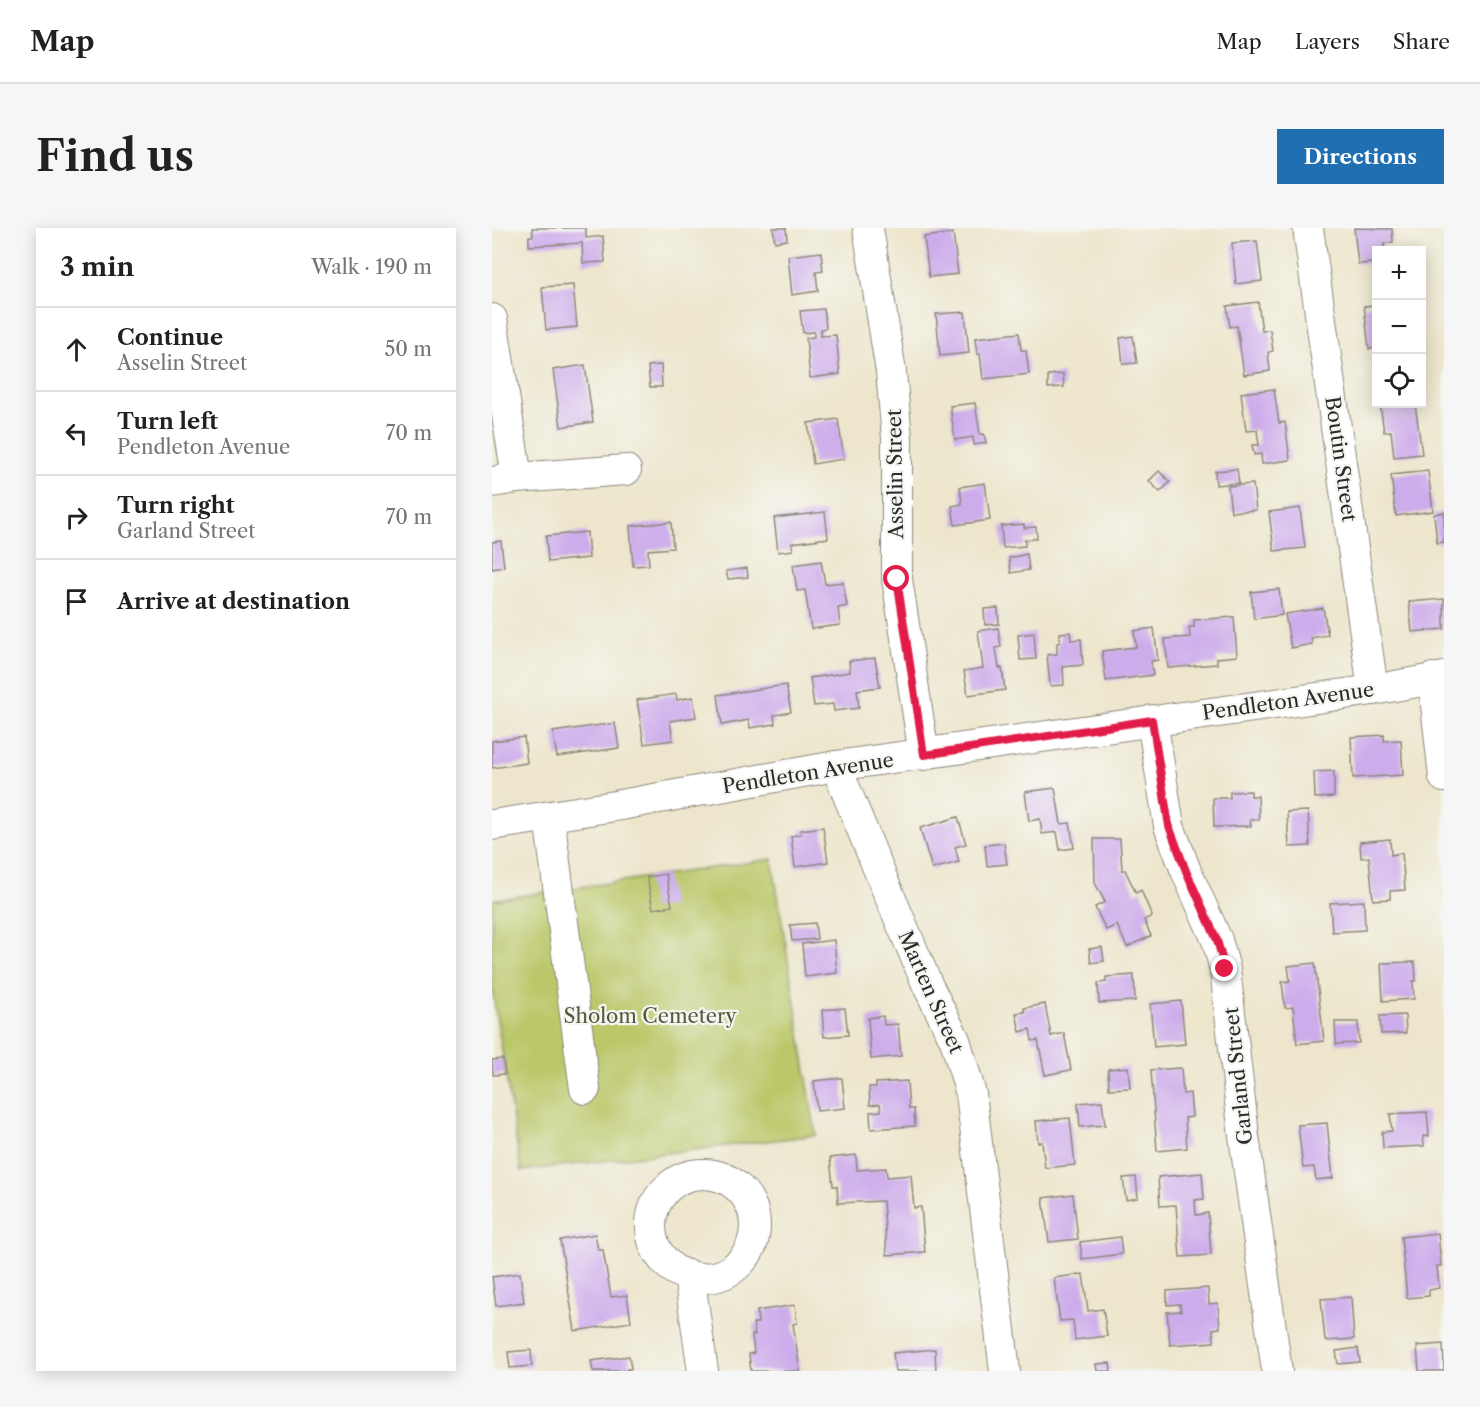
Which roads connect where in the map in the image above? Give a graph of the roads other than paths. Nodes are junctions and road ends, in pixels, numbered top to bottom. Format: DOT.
graph roads {
  1 [pos="868,228"];
  2 [pos="1308,228"];
  3 [pos="492,319"];
  4 [pos="626,470"];
  5 [pos="505,480"];
  6 [pos="1439,677"];
  7 [pos="1372,690"];
  8 [pos="1152,720"];
  9 [pos="924,755"];
  10 [pos="836,766"];
  11 [pos="1444,777"];
  12 [pos="549,817"];
  13 [pos="492,825"];
  14 [pos="585,1089"];
  15 [pos="689,1275"];
  16 [pos="703,1371"];
  17 [pos="1005,1371"];
  18 [pos="1277,1371"];
  1 -- 9 [label="street, Asselin Street"];
  2 -- 7 [label="street, Boutin Street"];
  3 -- 5 [label="street"];
  4 -- 5 [label="street"];
  6 -- 7 [label="street, Pendleton Avenue"];
  6 -- 11 [label="street"];
  7 -- 8 [label="street, Pendleton Avenue"];
  8 -- 9 [label="street, Pendleton Avenue"];
  8 -- 18 [label="street, Garland Street"];
  9 -- 10 [label="street, Pendleton Avenue"];
  10 -- 12 [label="street, Pendleton Avenue"];
  10 -- 17 [label="street, Marten Street"];
  12 -- 13 [label="street, Pendleton Avenue"];
  12 -- 14 [label="street"];
  15 -- 16 [label="street"];
}
